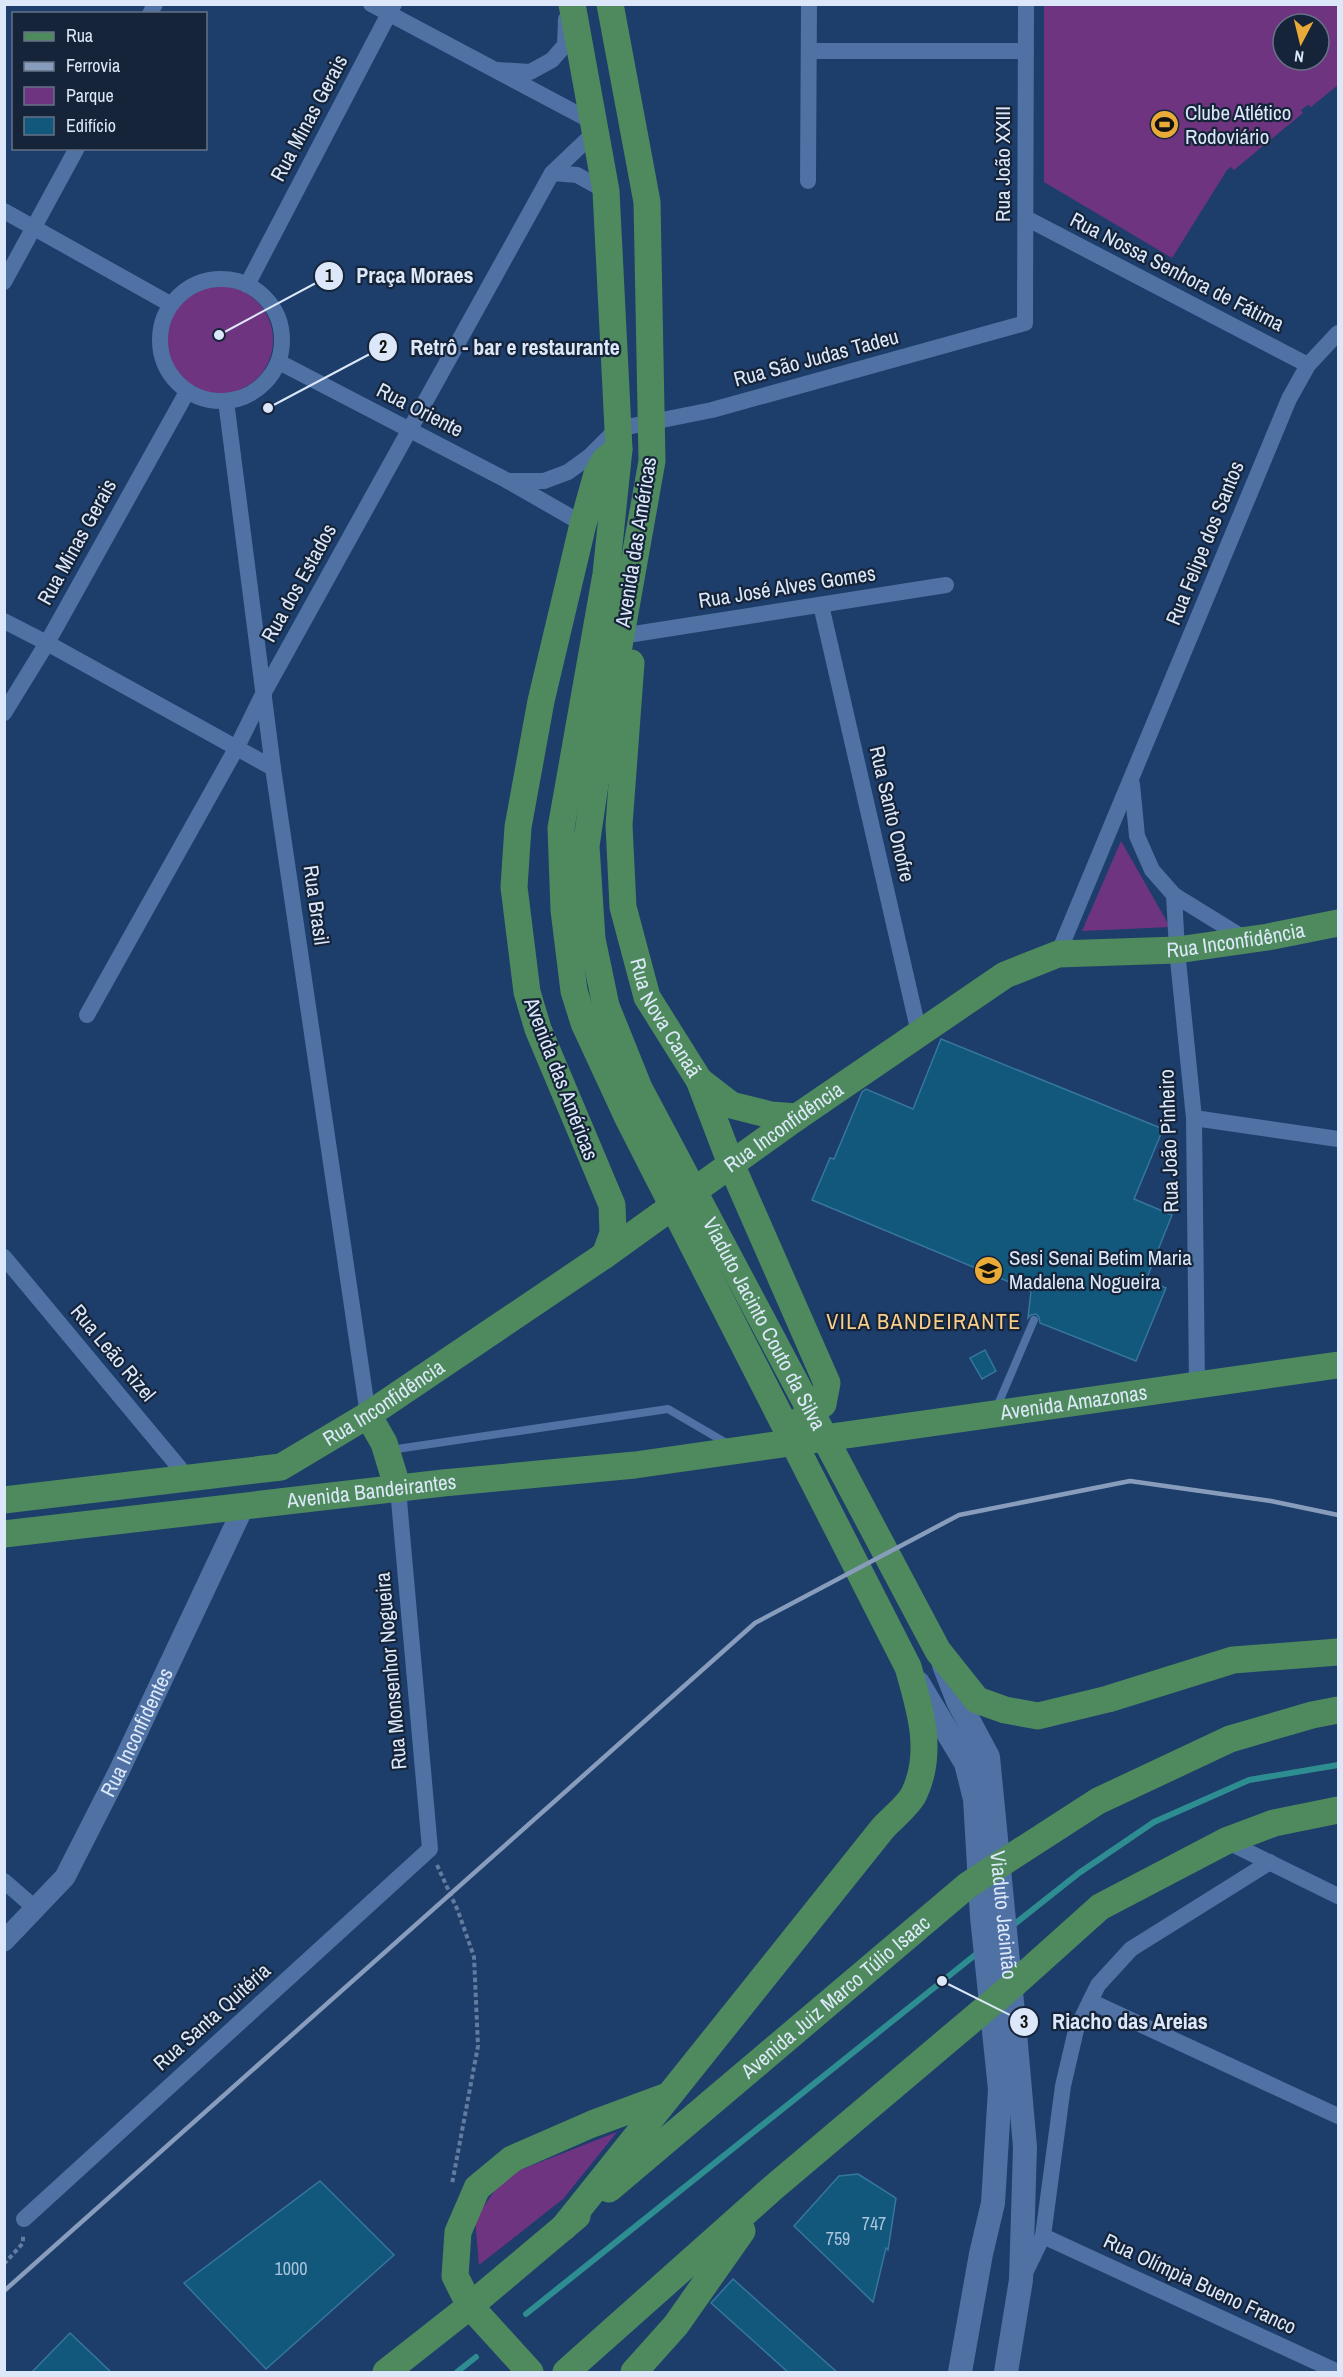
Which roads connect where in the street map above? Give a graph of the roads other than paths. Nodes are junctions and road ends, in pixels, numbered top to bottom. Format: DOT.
graph roads {
  1 [pos="371,4"];
  2 [pos="567,4"];
  3 [pos="572,4"];
  4 [pos="610,4"];
  5 [pos="809,4"];
  6 [pos="1026,4"];
  7 [pos="391,9"];
  8 [pos="809,51"];
  9 [pos="1026,51"];
  10 [pos="491,69"];
  11 [pos="594,127"];
  12 [pos="76,150"];
  13 [pos="552,173"];
  14 [pos="808,181"];
  15 [pos="606,191"];
  16 [pos="4,211"];
  17 [pos="1026,218"];
  18 [pos="34,228"];
  19 [pos="648,243"];
  20 [pos="609,248"];
  21 [pos="4,282"];
  22 [pos="247,285"];
  23 [pos="170,304"];
  24 [pos="1025,323"];
  25 [pos="1338,333"];
  26 [pos="279,363"];
  27 [pos="1308,365"];
  28 [pos="187,392"];
  29 [pos="226,402"];
  30 [pos="651,422"];
  31 [pos="410,430"];
  32 [pos="618,439"];
  33 [pos="508,481"];
  34 [pos="642,522"];
  35 [pos="583,524"];
  36 [pos="946,585"];
  37 [pos="821,605"];
  38 [pos="4,621"];
  39 [pos="634,634"];
  40 [pos="47,643"];
  41 [pos="263,694"];
  42 [pos="4,713"];
  43 [pos="237,747"];
  44 [pos="273,768"];
  45 [pos="1132,780"];
  46 [pos="1174,895"];
  47 [pos="1338,923"];
  48 [pos="1247,940"];
  49 [pos="1177,950"];
  50 [pos="1058,954"];
  51 [pos="606,1006"];
  52 [pos="87,1015"];
  53 [pos="584,1023"];
  54 [pos="919,1033"];
  55 [pos="699,1080"];
  56 [pos="797,1117"];
  57 [pos="1194,1118"];
  58 [pos="1338,1139"];
  59 [pos="731,1164"];
  60 [pos="604,1255"];
  61 [pos="4,1257"];
  62 [pos="1034,1320"];
  63 [pos="1338,1365"];
  64 [pos="1197,1386"];
  65 [pos="368,1415"];
  66 [pos="993,1415"];
  67 [pos="810,1441"];
  68 [pos="387,1450"];
  69 [pos="745,1450"];
  70 [pos="281,1467"];
  71 [pos="188,1478"];
  72 [pos="398,1489"];
  73 [pos="4,1500"];
  74 [pos="245,1504"];
  75 [pos="4,1534"];
  76 [pos="934,1644"];
  77 [pos="1338,1652"];
  78 [pos="904,1660"];
  79 [pos="1338,1710"];
  80 [pos="1338,1810"];
  81 [pos="987,1837"];
  82 [pos="1226,1841"];
  83 [pos="430,1849"];
  84 [pos="1270,1862"];
  85 [pos="4,1881"];
  86 [pos="1338,1896"];
  87 [pos="35,1908"];
  88 [pos="4,1941"];
  89 [pos="1090,2001"];
  90 [pos="1006,2040"];
  91 [pos="666,2096"];
  92 [pos="1338,2116"];
  93 [pos="774,2187"];
  94 [pos="24,2219"];
  95 [pos="564,2227"];
  96 [pos="1044,2236"];
  97 [pos="1021,2280"];
  98 [pos="478,2314"];
  99 [pos="1338,2372"];
  100 [pos="386,2373"];
  101 [pos="530,2373"];
  102 [pos="566,2373"];
  103 [pos="634,2373"];
  104 [pos="960,2373"];
  105 [pos="1006,2373"];
  1 -- 7 [label="street"];
  2 -- 10 [label="street"];
  3 -- 11 [label="main road, Avenida das Américas"];
  4 -- 19 [label="main road, Avenida das Américas"];
  5 -- 8 [label="street"];
  6 -- 9 [label="street, Rua João XXIII"];
  7 -- 10 [label="street"];
  7 -- 22 [label="street, Rua Minas Gerais"];
  8 -- 9 [label="street"];
  8 -- 14 [label="street"];
  9 -- 17 [label="street, Rua João XXIII"];
  10 -- 11 [label="street"];
  11 -- 13 [label="street, Rua dos Estados"];
  11 -- 15 [label="main road, Avenida das Américas"];
  12 -- 18 [label="street"];
  13 -- 15 [label="street"];
  13 -- 31 [label="street, Rua dos Estados"];
  15 -- 20 [label="main road, Avenida das Américas"];
  16 -- 18 [label="street"];
  17 -- 24 [label="street, Rua João XXIII"];
  17 -- 27 [label="street, Rua Nossa Senhora de Fátima"];
  18 -- 21 [label="street"];
  18 -- 23 [label="street"];
  19 -- 20 [label="main road"];
  19 -- 30 [label="main road, Avenida das Américas"];
  20 -- 32 [label="main road, Avenida das Américas"];
  22 -- 23 [label="street"];
  22 -- 26 [label="street"];
  23 -- 28 [label="street"];
  24 -- 30 [label="street, Rua São Judas Tadeu"];
  25 -- 27 [label="street, Rua Felipe dos Santos"];
  26 -- 29 [label="street"];
  26 -- 31 [label="street, Rua Oriente"];
  27 -- 45 [label="street, Rua Felipe dos Santos"];
  28 -- 29 [label="street"];
  28 -- 40 [label="street, Rua Minas Gerais"];
  29 -- 41 [label="street, Rua Brasil"];
  30 -- 32 [label="street, Rua São Judas Tadeu"];
  30 -- 34 [label="main road, Avenida das Américas"];
  31 -- 33 [label="street, Rua Oriente"];
  31 -- 41 [label="street, Rua dos Estados"];
  32 -- 33 [label="street, Rua Oriente"];
  32 -- 35 [label="main road, Avenida das Américas"];
  32 -- 53 [label="main road, Avenida das Américas"];
  33 -- 35 [label="street, Rua Oriente"];
  34 -- 39 [label="main road, Rua Nova Canaã"];
  34 -- 51 [label="main road, Avenida das Américas"];
  35 -- 60 [label="main road, Avenida das Américas"];
  36 -- 37 [label="street, Rua José Alves Gomes"];
  37 -- 39 [label="street, Rua José Alves Gomes"];
  37 -- 54 [label="street, Rua Santo Onofre"];
  38 -- 40 [label="street"];
  39 -- 55 [label="main road, Rua Nova Canaã"];
  40 -- 42 [label="street, Rua Minas Gerais"];
  40 -- 43 [label="street"];
  41 -- 43 [label="street, Rua dos Estados"];
  41 -- 44 [label="street, Rua Brasil"];
  43 -- 44 [label="street"];
  43 -- 52 [label="street, Rua dos Estados"];
  44 -- 65 [label="street, Rua Brasil"];
  45 -- 46 [label="street, Rua Felipe dos Santos"];
  45 -- 50 [label="street, Rua Felipe dos Santos"];
  46 -- 48 [label="street, Rua Felipe dos Santos"];
  46 -- 49 [label="street, Rua João Pinheiro"];
  47 -- 48 [label="main road, Rua Inconfidência"];
  48 -- 49 [label="main road, Rua Inconfidência"];
  49 -- 50 [label="main road, Rua Inconfidência"];
  49 -- 57 [label="street, Rua João Pinheiro"];
  50 -- 54 [label="main road, Rua Inconfidência"];
  51 -- 76 [label="main road, Viaduto Jacinto Couto da Silva"];
  53 -- 78 [label="main road, Viaduto Jacinto Couto da Silva"];
  54 -- 56 [label="main road, Rua Inconfidência"];
  55 -- 56 [label="main road"];
  55 -- 59 [label="main road, Rua Nova Canaã"];
  56 -- 59 [label="main road, Rua Inconfidência"];
  57 -- 58 [label="street"];
  57 -- 64 [label="street, Rua João Pinheiro"];
  59 -- 60 [label="main road, Rua Inconfidência"];
  59 -- 69 [label="main road, Rua Nova Canaã"];
  60 -- 65 [label="main road, Rua Inconfidência"];
  61 -- 71 [label="street, Rua Leão Rizel"];
  62 -- 66 [label="lane"];
  63 -- 64 [label="main road, Avenida Amazonas"];
  64 -- 66 [label="main road, Avenida Amazonas"];
  65 -- 68 [label="main road"];
  65 -- 70 [label="main road, Rua Inconfidência"];
  66 -- 67 [label="main road, Avenida Amazonas"];
  67 -- 69 [label="main road, Avenida Bandeirantes"];
  68 -- 69 [label="lane, Avenida Bandeirantes"];
  68 -- 72 [label="main road"];
  69 -- 72 [label="main road, Avenida Bandeirantes"];
  70 -- 71 [label="main road, Avenida Bandeirantes"];
  71 -- 73 [label="main road, Avenida Bandeirantes"];
  72 -- 74 [label="main road, Avenida Bandeirantes"];
  72 -- 83 [label="street, Rua Monsenhor Nogueira"];
  74 -- 75 [label="main road, Avenida Bandeirantes"];
  74 -- 87 [label="street, Rua Inconfidentes"];
  76 -- 77 [label="main road"];
  76 -- 81 [label="main road, Viaduto Jacinto Couto da Silva"];
  78 -- 81 [label="main road, Viaduto Jacinto Couto da Silva"];
  78 -- 91 [label="main road"];
  79 -- 95 [label="main road, Avenida Juiz Marco Túlio Isaac"];
  80 -- 82 [label="main road"];
  81 -- 90 [label="main road, Viaduto Jacintão"];
  82 -- 84 [label="street"];
  82 -- 93 [label="main road"];
  83 -- 94 [label="street, Rua Santa Quitéria"];
  84 -- 86 [label="street"];
  84 -- 89 [label="street"];
  85 -- 87 [label="street"];
  87 -- 88 [label="street, Rua Inconfidentes"];
  89 -- 92 [label="street"];
  89 -- 96 [label="street"];
  90 -- 97 [label="main road"];
  90 -- 104 [label="main road"];
  91 -- 95 [label="main road"];
  91 -- 98 [label="main road"];
  93 -- 102 [label="main road"];
  93 -- 103 [label="main road"];
  95 -- 98 [label="main road, Avenida Juiz Marco Túlio Isaac"];
  96 -- 97 [label="street"];
  96 -- 99 [label="street, Rua Olímpia Bueno Franco"];
  97 -- 105 [label="main road"];
  98 -- 100 [label="main road, Avenida Juiz Marco Túlio Isaac"];
  98 -- 101 [label="main road"];
}
